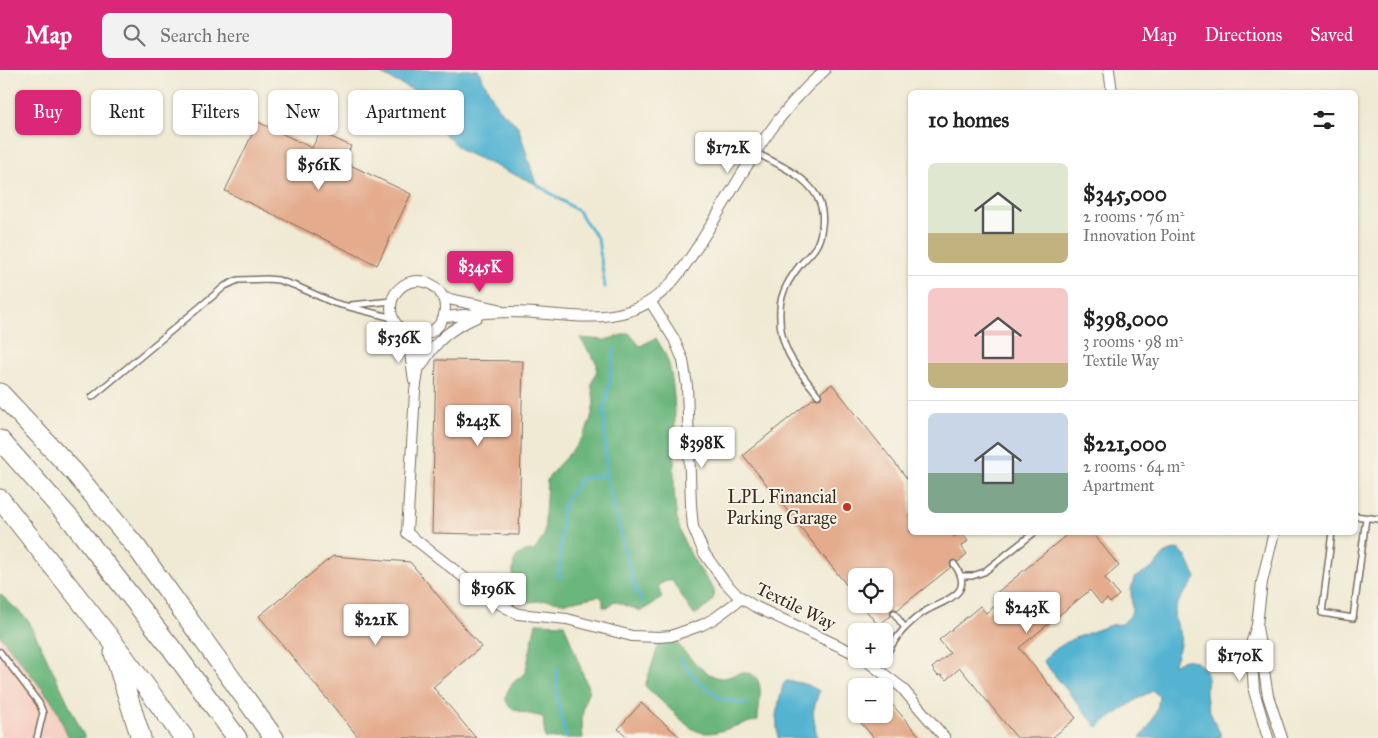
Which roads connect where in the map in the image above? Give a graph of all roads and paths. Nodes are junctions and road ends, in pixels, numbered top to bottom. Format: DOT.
graph roads {
  1 [pos="825,70"];
  2 [pos="1109,70"];
  3 [pos="1112,90"];
  4 [pos="756,153"];
  5 [pos="444,298"];
  6 [pos="392,301"];
  7 [pos="650,301"];
  8 [pos="348,306"];
  9 [pos="512,312"];
  10 [pos="484,314"];
  11 [pos="444,317"];
  12 [pos="393,318"];
  13 [pos="407,333"];
  14 [pos="424,334"];
  15 [pos="418,370"];
  16 [pos="415,391"];
  17 [pos="0,393"];
  18 [pos="818,395"];
  19 [pos="92,397"];
  20 [pos="0,440"];
  21 [pos="0,499"];
  22 [pos="1358,517"];
  23 [pos="1366,518"];
  24 [pos="1378,519"];
  25 [pos="1031,535"];
  26 [pos="1273,535"];
  27 [pos="1332,535"];
  28 [pos="954,564"];
  29 [pos="962,576"];
  30 [pos="742,598"];
  31 [pos="894,613"];
  32 [pos="1256,625"];
  33 [pos="905,628"];
  34 [pos="108,637"];
  35 [pos="893,646"];
  36 [pos="848,650"];
  37 [pos="0,652"];
  38 [pos="878,668"];
  39 [pos="38,738"];
  40 [pos="141,738"];
  41 [pos="184,738"];
  42 [pos="236,738"];
  43 [pos="274,738"];
  44 [pos="945,738"];
  45 [pos="1268,738"];
  46 [pos="1282,738"];
  1 -- 4 [label="street"];
  2 -- 3 [label="street"];
  4 -- 7 [label="street"];
  4 -- 18 [label="lane"];
  5 -- 6 [label="street"];
  5 -- 9 [label="street"];
  5 -- 11 [label="street"];
  6 -- 8 [label="lane"];
  6 -- 12 [label="street"];
  7 -- 9 [label="street"];
  7 -- 30 [label="street, Textile Way"];
  8 -- 12 [label="lane"];
  8 -- 19 [label="lane"];
  9 -- 10 [label="street"];
  10 -- 11 [label="street"];
  10 -- 15 [label="street"];
  11 -- 14 [label="street"];
  12 -- 13 [label="street"];
  13 -- 14 [label="street"];
  13 -- 16 [label="street"];
  14 -- 15 [label="street"];
  15 -- 16 [label="street"];
  16 -- 30 [label="street"];
  17 -- 43 [label="highway"];
  20 -- 42 [label="highway"];
  21 -- 34 [label="highway"];
  22 -- 23 [label="lane"];
  23 -- 24 [label="lane"];
  23 -- 27 [label="lane"];
  25 -- 29 [label="lane"];
  26 -- 32 [label="street"];
  28 -- 29 [label="lane"];
  29 -- 33 [label="lane"];
  30 -- 36 [label="street, Textile Way"];
  31 -- 33 [label="lane"];
  32 -- 45 [label="street"];
  32 -- 46 [label="street"];
  33 -- 35 [label="lane"];
  34 -- 40 [label="highway"];
  34 -- 41 [label="highway"];
  37 -- 39 [label="lane"];
  38 -- 44 [label="street"];
}
